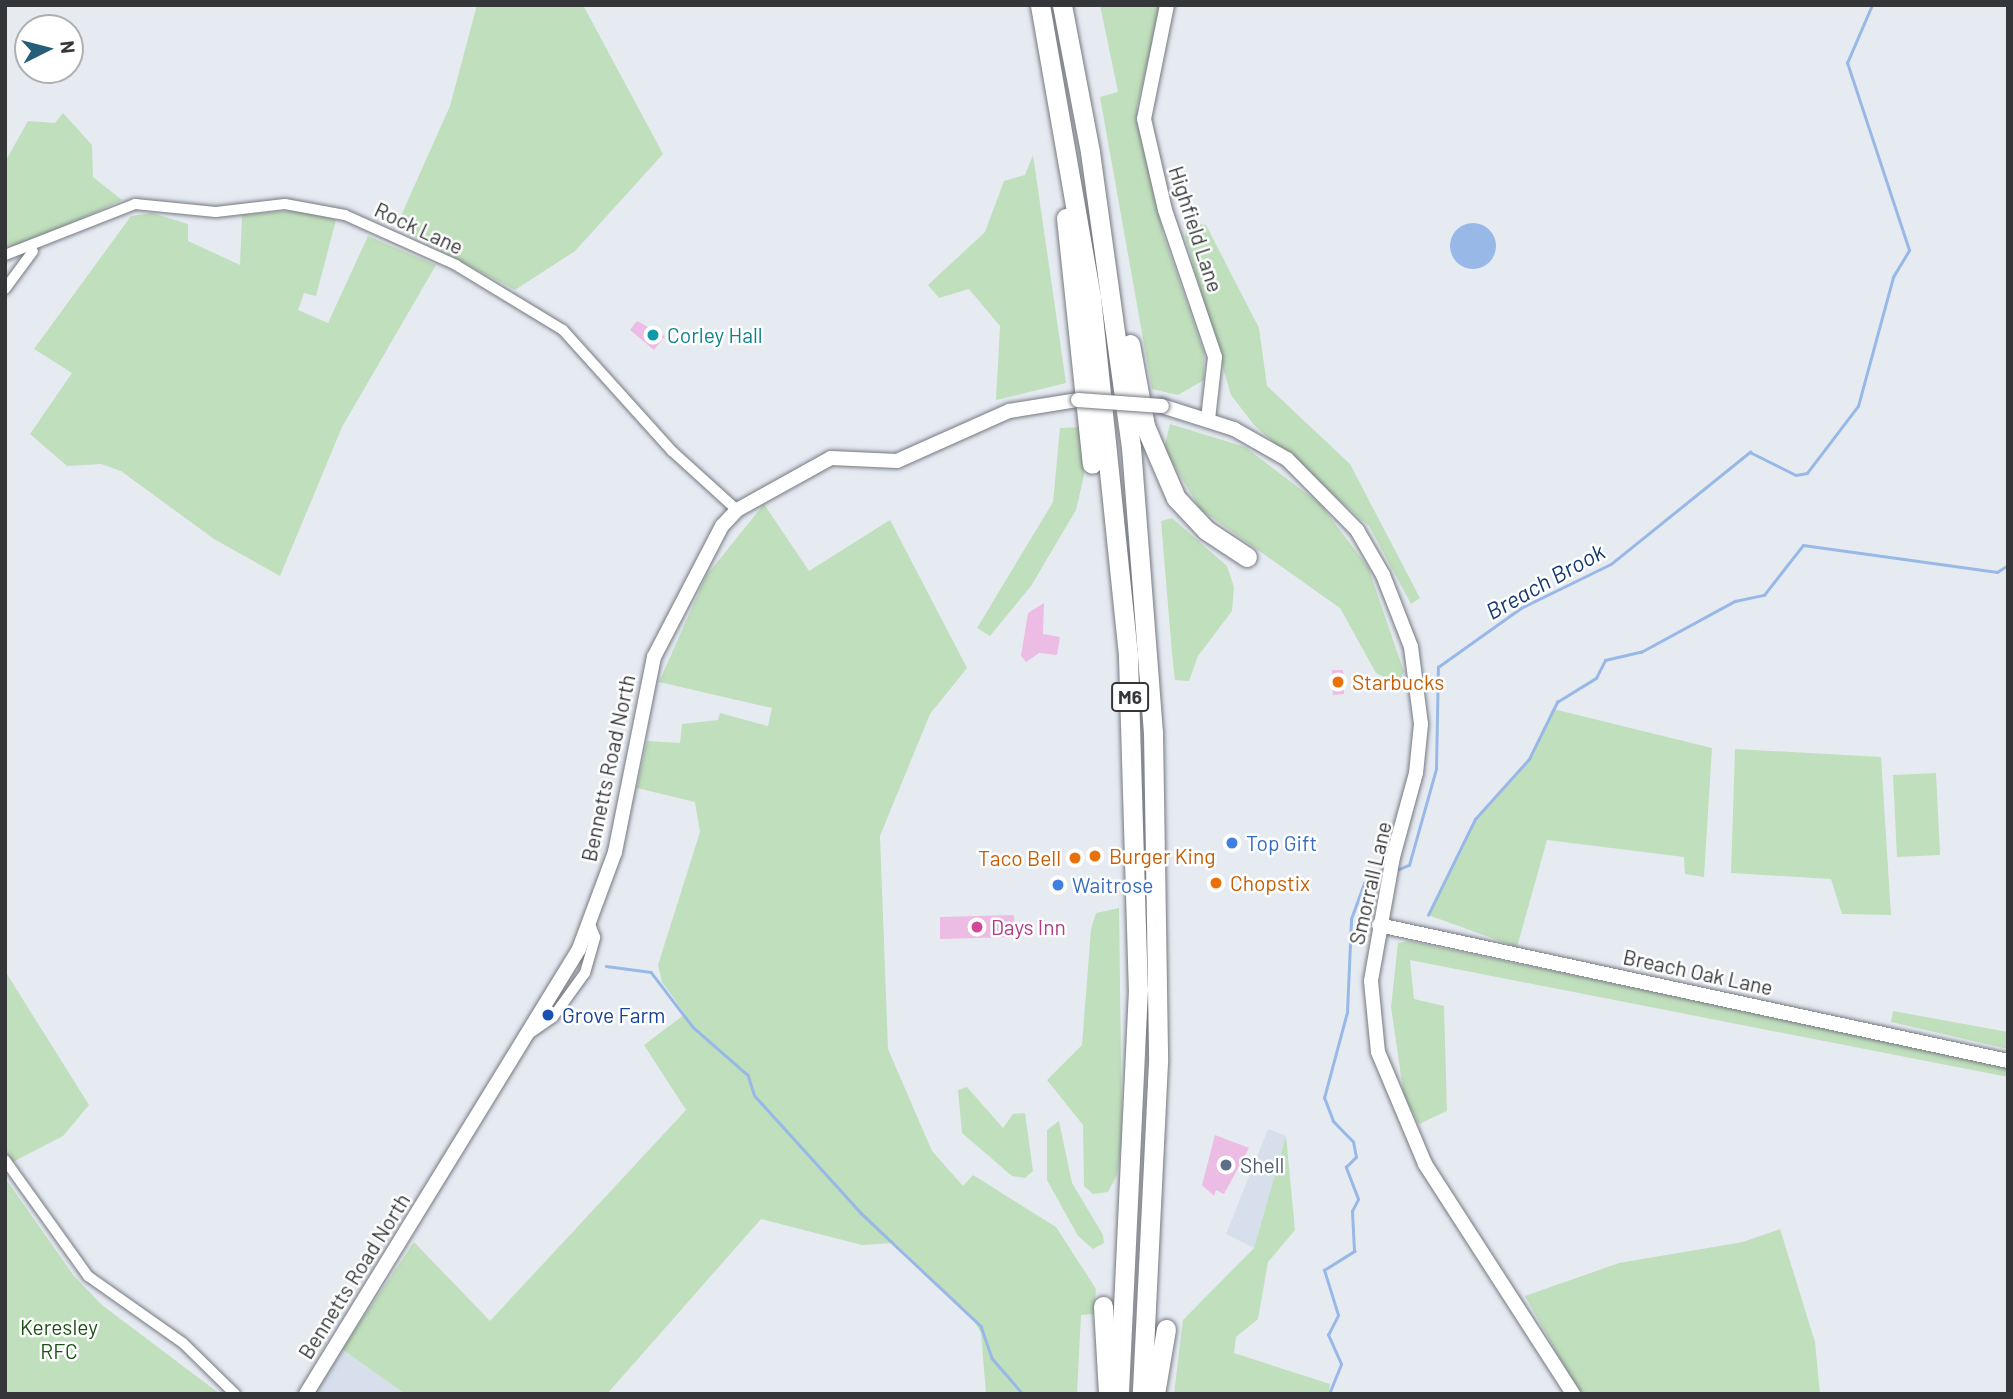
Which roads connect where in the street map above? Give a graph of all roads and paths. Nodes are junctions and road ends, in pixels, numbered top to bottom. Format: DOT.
graph roads {
  1 [pos="1034,5"];
  2 [pos="1040,5"];
  3 [pos="1062,5"];
  4 [pos="1167,5"];
  5 [pos="1090,152"];
  6 [pos="38,247"];
  7 [pos="5,255"];
  8 [pos="5,289"];
  9 [pos="1208,419"];
  10 [pos="1092,464"];
  11 [pos="737,510"];
  12 [pos="1247,556"];
  13 [pos="1379,925"];
  14 [pos="2008,1061"];
  15 [pos="5,1160"];
  16 [pos="1103,1306"];
  17 [pos="1167,1329"];
  18 [pos="235,1394"];
  19 [pos="306,1394"];
  20 [pos="1108,1394"];
  21 [pos="1119,1394"];
  22 [pos="1142,1394"];
  23 [pos="1155,1394"];
  24 [pos="1573,1394"];
  1 -- 10 [label="highway"];
  2 -- 21 [label="highway, M6"];
  3 -- 5 [label="highway, M6"];
  4 -- 9 [label="street, Highfield Lane"];
  5 -- 12 [label="highway"];
  5 -- 22 [label="highway, M6"];
  6 -- 7 [label="street, Rock Lane"];
  6 -- 8 [label="street"];
  6 -- 11 [label="street, Rock Lane"];
  9 -- 11 [label="street, Bennetts Road North, bridge"];
  9 -- 13 [label="street, Smorrall Lane"];
  11 -- 19 [label="street, Bennetts Road North"];
  13 -- 14 [label="street, Breach Oak Lane"];
  13 -- 24 [label="street, Smorrall Lane"];
  15 -- 18 [label="street"];
  16 -- 20 [label="highway"];
  17 -- 23 [label="highway"];
}
